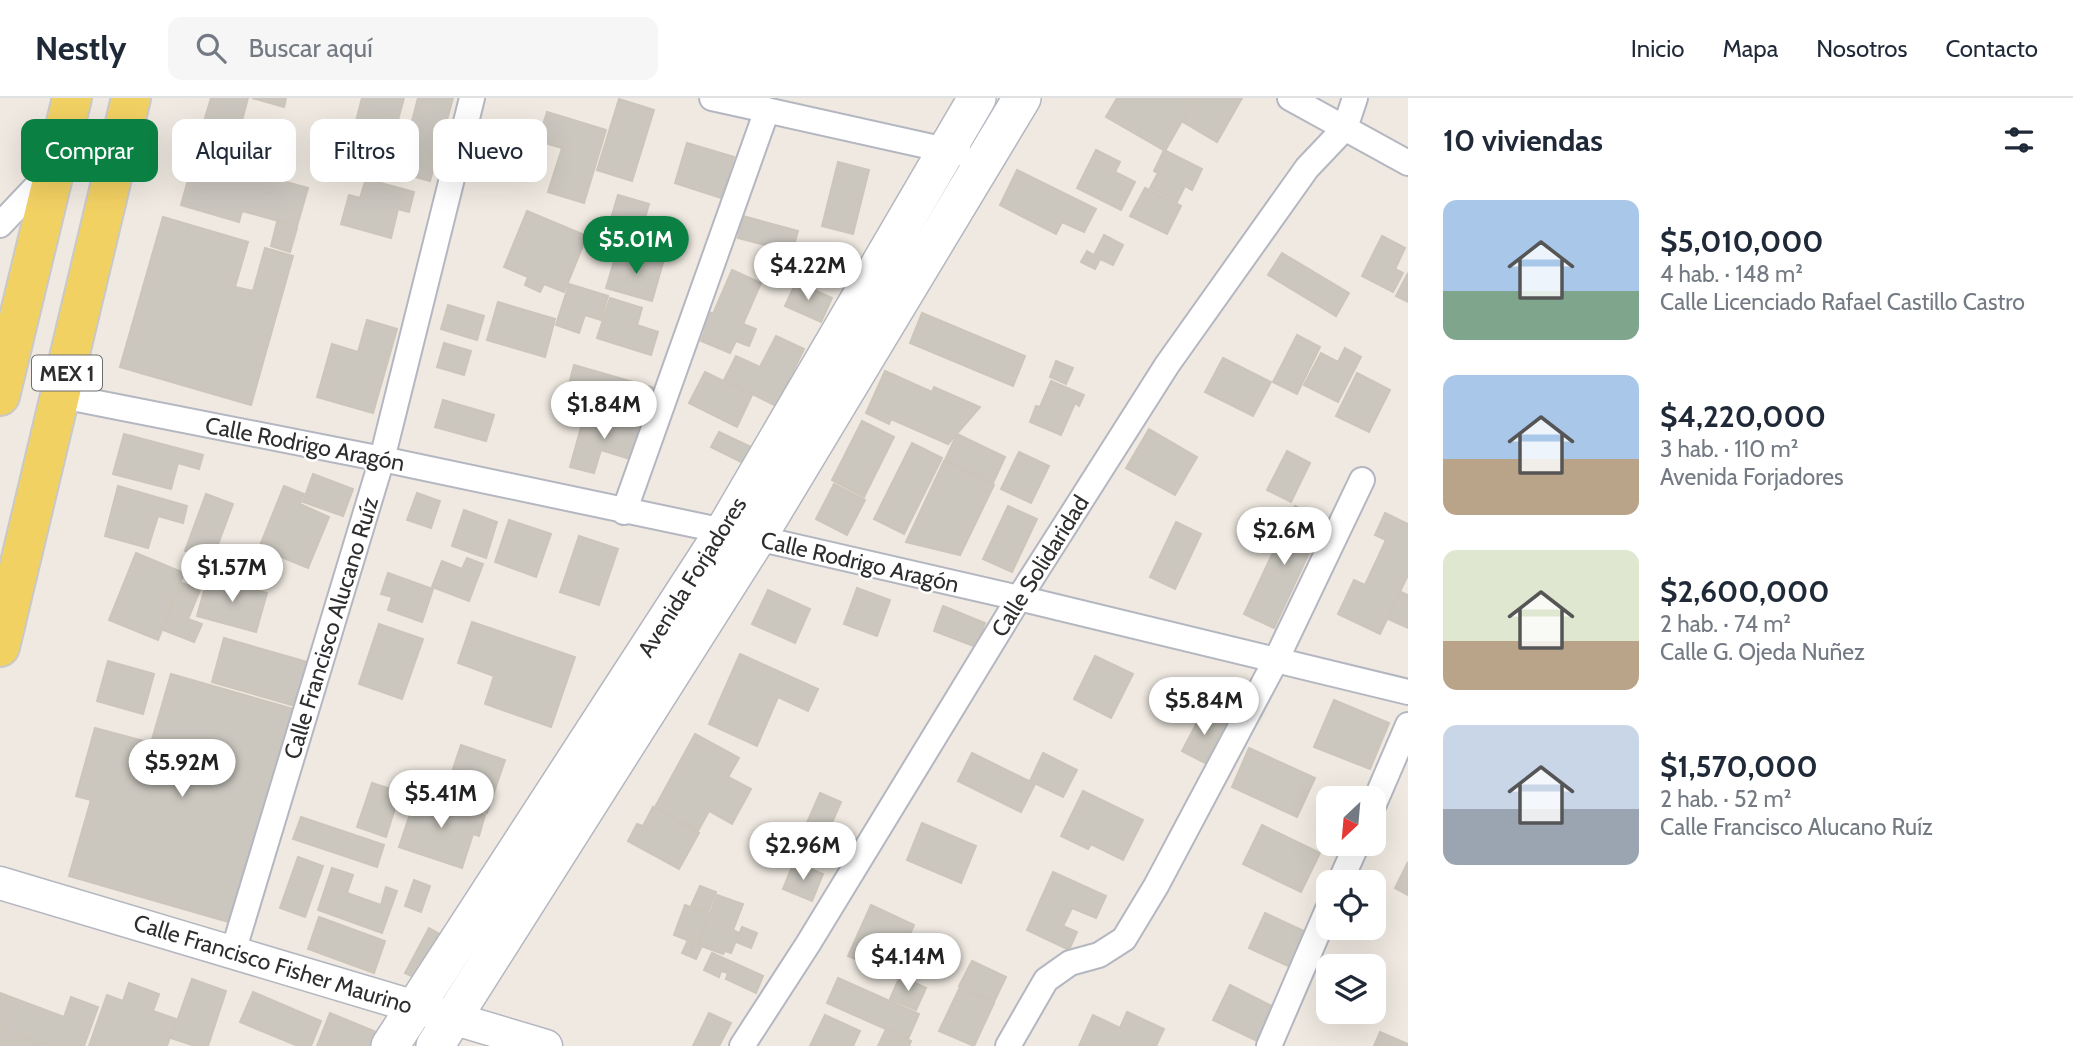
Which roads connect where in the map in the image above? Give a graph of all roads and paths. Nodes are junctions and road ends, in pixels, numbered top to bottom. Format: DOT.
graph roads {
  1 [pos="72,98"];
  2 [pos="131,98"];
  3 [pos="472,98"];
  4 [pos="712,98"];
  5 [pos="977,98"];
  6 [pos="1022,98"];
  7 [pos="1290,98"];
  8 [pos="1355,98"];
  9 [pos="767,110"];
  10 [pos="68,119"];
  11 [pos="1345,128"];
  12 [pos="947,151"];
  13 [pos="984,159"];
  14 [pos="1408,163"];
  15 [pos="41,182"];
  16 [pos="54,182"];
  17 [pos="0,225"];
  18 [pos="0,396"];
  19 [pos="62,396"];
  20 [pos="382,459"];
  21 [pos="1362,480"];
  22 [pos="624,512"];
  23 [pos="740,535"];
  24 [pos="1019,598"];
  25 [pos="0,647"];
  26 [pos="1276,660"];
  27 [pos="1408,692"];
  28 [pos="1408,725"];
  29 [pos="1382,786"];
  30 [pos="0,883"];
  31 [pos="1316,937"];
  32 [pos="233,952"];
  33 [pos="414,1006"];
  34 [pos="443,1032"];
  35 [pos="390,1046"];
  36 [pos="546,1046"];
  37 [pos="742,1046"];
  38 [pos="1008,1046"];
  39 [pos="1269,1046"];
  1 -- 10 [label="main road, MEX 1"];
  2 -- 19 [label="main road, MEX 1"];
  3 -- 20 [label="street, Calle Francisco Alucano Ruíz"];
  4 -- 9 [label="street"];
  5 -- 12 [label="main road, Avenida Forjadores"];
  6 -- 13 [label="main road, Avenida Forjadores"];
  7 -- 11 [label="street"];
  8 -- 11 [label="street, Calle Solidaridad"];
  9 -- 12 [label="street"];
  9 -- 22 [label="street"];
  11 -- 14 [label="street"];
  11 -- 24 [label="street, Calle Solidaridad"];
  12 -- 13 [label="street"];
  12 -- 23 [label="main road, Avenida Forjadores"];
  13 -- 23 [label="main road, Avenida Forjadores"];
  15 -- 17 [label="street"];
  16 -- 18 [label="main road, MEX 1"];
  19 -- 20 [label="street, Calle Rodrigo Aragón"];
  19 -- 25 [label="main road, MEX 1"];
  20 -- 22 [label="street, Calle Rodrigo Aragón"];
  20 -- 32 [label="street, Calle Francisco Alucano Ruíz"];
  21 -- 26 [label="street"];
  22 -- 23 [label="street, Calle Rodrigo Aragón"];
  23 -- 24 [label="street, Calle Rodrigo Aragón"];
  23 -- 33 [label="main road, Avenida Forjadores"];
  23 -- 34 [label="main road, Avenida Forjadores"];
  24 -- 26 [label="street, Calle Rodrigo Aragón"];
  24 -- 37 [label="street, Calle Solidaridad"];
  26 -- 27 [label="street, Calle Rodrigo Aragón"];
  26 -- 38 [label="street"];
  28 -- 29 [label="street"];
  30 -- 32 [label="street, Calle Francisco Fisher Maurino"];
  31 -- 39 [label="street"];
  32 -- 33 [label="street, Calle Francisco Fisher Maurino"];
  33 -- 34 [label="street, Calle Francisco Fisher Maurino"];
  33 -- 35 [label="main road, Avenida Forjadores"];
  34 -- 36 [label="street, Calle Francisco Fisher Maurino"];
}
